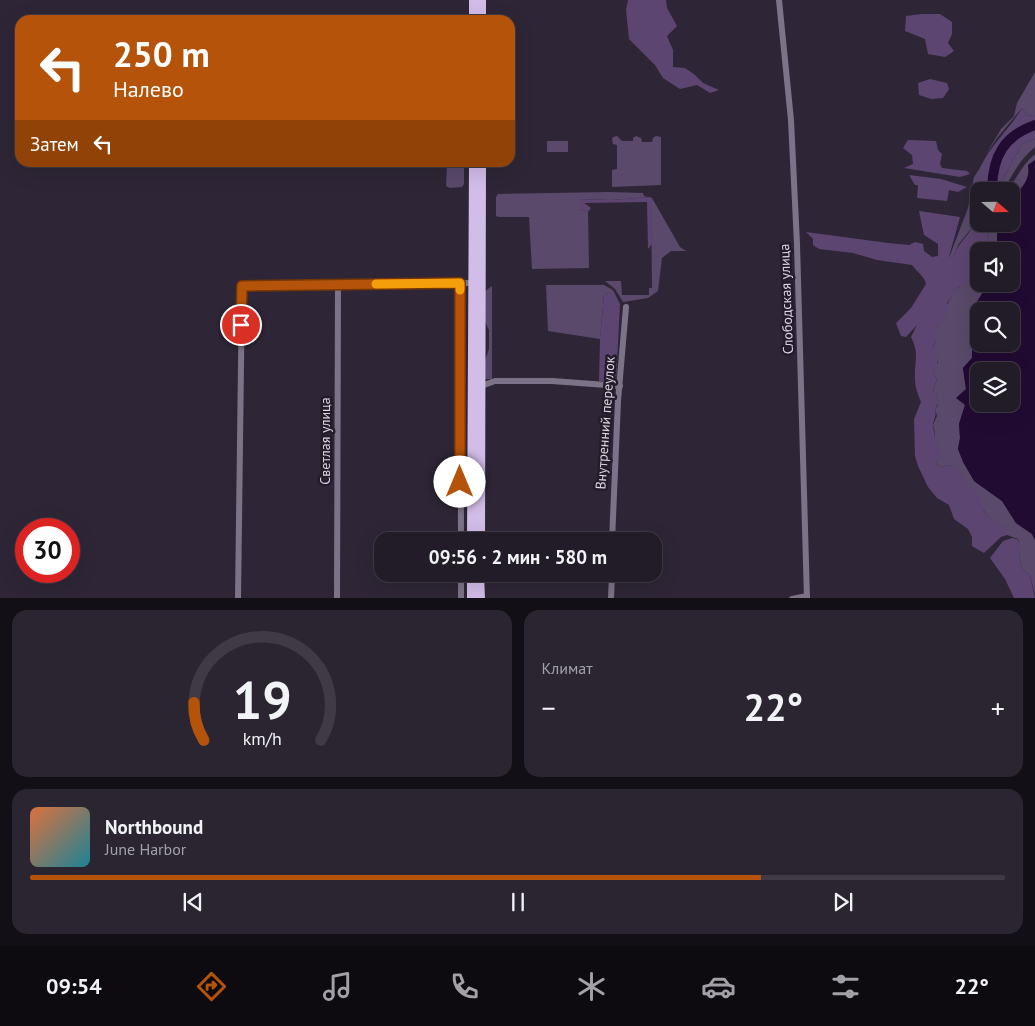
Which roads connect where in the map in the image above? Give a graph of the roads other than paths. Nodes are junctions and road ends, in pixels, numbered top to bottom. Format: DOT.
graph roads {
  1 [pos="474,0"];
  2 [pos="481,0"];
  3 [pos="779,0"];
  4 [pos="474,15"];
  5 [pos="481,15"];
  6 [pos="474,167"];
  7 [pos="481,167"];
  8 [pos="460,283"];
  9 [pos="473,283"];
  10 [pos="338,284"];
  11 [pos="626,307"];
  12 [pos="480,386"];
  13 [pos="620,386"];
  14 [pos="461,532"];
  15 [pos="472,532"];
  16 [pos="480,532"];
  17 [pos="612,532"];
  18 [pos="461,582"];
  19 [pos="472,582"];
  20 [pos="479,582"];
  21 [pos="612,582"];
  22 [pos="807,597"];
  23 [pos="238,598"];
  24 [pos="337,598"];
  25 [pos="461,598"];
  26 [pos="472,598"];
  27 [pos="480,598"];
  28 [pos="612,598"];
  29 [pos="792,598"];
  1 -- 4 [label="main road"];
  2 -- 5 [label="main road"];
  3 -- 22 [label="street, Слободская улица"];
  6 -- 9 [label="main road"];
  7 -- 12 [label="main road"];
  8 -- 9 [label="street"];
  8 -- 10 [label="street"];
  8 -- 14 [label="street"];
  9 -- 15 [label="main road"];
  10 -- 23 [label="street"];
  10 -- 24 [label="street, Светлая улица"];
  11 -- 13 [label="street, Внутренний переулок"];
  12 -- 13 [label="street"];
  12 -- 16 [label="main road"];
  13 -- 17 [label="street, Внутренний переулок"];
  18 -- 25 [label="street"];
  19 -- 26 [label="main road"];
  20 -- 27 [label="main road"];
  21 -- 28 [label="street"];
  22 -- 29 [label="street"];
}
